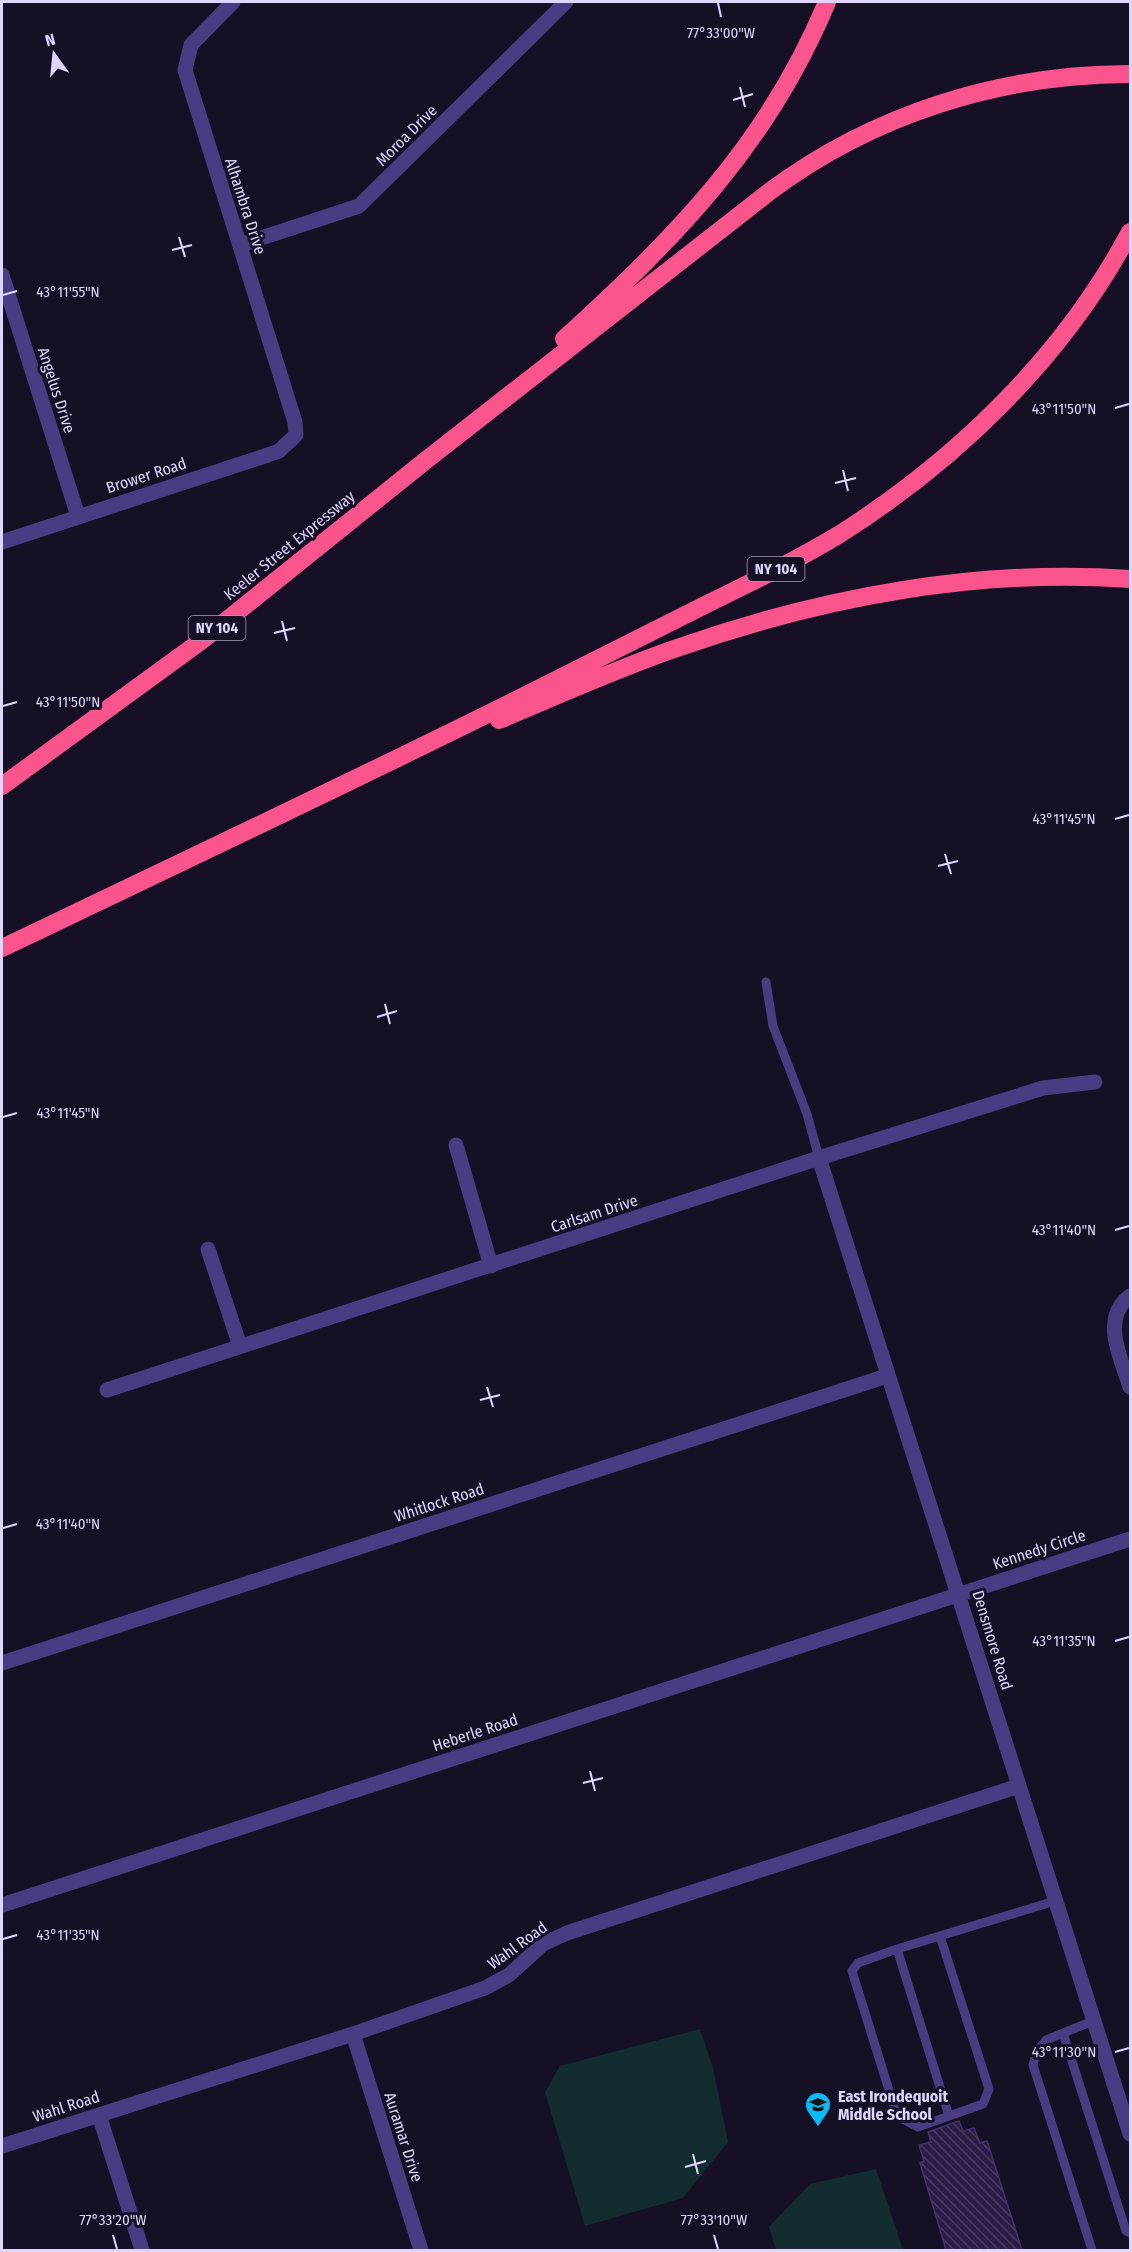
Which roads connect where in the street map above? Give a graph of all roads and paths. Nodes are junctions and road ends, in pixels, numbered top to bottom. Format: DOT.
graph roads {
  1 [pos="233,2"];
  2 [pos="566,2"];
  3 [pos="827,2"];
  4 [pos="1131,74"];
  5 [pos="1131,232"];
  6 [pos="240,245"];
  7 [pos="2,275"];
  8 [pos="296,435"];
  9 [pos="425,461"];
  10 [pos="78,516"];
  11 [pos="2,542"];
  12 [pos="1131,579"];
  13 [pos="2,786"];
  14 [pos="332,791"];
  15 [pos="2,948"];
  16 [pos="766,982"];
  17 [pos="1095,1082"];
  18 [pos="456,1145"];
  19 [pos="819,1158"];
  20 [pos="208,1249"];
  21 [pos="491,1266"];
  22 [pos="1131,1296"];
  23 [pos="240,1346"];
  24 [pos="887,1376"];
  25 [pos="1131,1387"];
  26 [pos="107,1390"];
  27 [pos="1131,1539"];
  28 [pos="959,1593"];
  29 [pos="2,1663"];
  30 [pos="1019,1785"];
  31 [pos="1055,1901"];
  32 [pos="2,1905"];
  33 [pos="940,1936"];
  34 [pos="897,1949"];
  35 [pos="1093,2021"];
  36 [pos="1063,2033"];
  37 [pos="353,2034"];
  38 [pos="99,2115"];
  39 [pos="949,2116"];
  40 [pos="1131,2134"];
  41 [pos="2,2146"];
  42 [pos="1131,2233"];
  43 [pos="142,2250"];
  44 [pos="421,2250"];
  45 [pos="1092,2250"];
  1 -- 6 [label="street, Alhambra Drive"];
  2 -- 6 [label="street, Moroa Drive"];
  3 -- 9 [label="highway, NY 104"];
  4 -- 9 [label="highway"];
  5 -- 14 [label="highway, NY 104"];
  6 -- 8 [label="street, Alhambra Drive"];
  7 -- 10 [label="street, Angelus Drive"];
  8 -- 10 [label="street, Brower Road"];
  9 -- 13 [label="highway, Keeler Street Expressway / NY 104"];
  10 -- 11 [label="street, Brower Road"];
  12 -- 14 [label="highway"];
  14 -- 15 [label="highway, NY 104"];
  16 -- 19 [label="lane"];
  17 -- 19 [label="street, Carlsam Drive"];
  18 -- 21 [label="street"];
  19 -- 21 [label="street, Carlsam Drive"];
  19 -- 24 [label="street, Densmore Road"];
  20 -- 23 [label="street"];
  21 -- 23 [label="street, Carlsam Drive"];
  22 -- 25 [label="street"];
  23 -- 26 [label="street, Carlsam Drive"];
  24 -- 28 [label="street, Densmore Road"];
  24 -- 29 [label="street, Whitlock Road"];
  27 -- 28 [label="street, Kennedy Circle"];
  28 -- 30 [label="street, Densmore Road"];
  28 -- 32 [label="street, Heberle Road"];
  30 -- 31 [label="street, Densmore Road"];
  30 -- 37 [label="street, Wahl Road"];
  31 -- 33 [label="lane"];
  31 -- 35 [label="street, Densmore Road"];
  33 -- 34 [label="lane"];
  33 -- 39 [label="lane"];
  34 -- 39 [label="lane"];
  34 -- 39 [label="lane"];
  35 -- 36 [label="lane"];
  35 -- 40 [label="street, Densmore Road"];
  36 -- 42 [label="lane"];
  36 -- 45 [label="lane"];
  37 -- 38 [label="street, Wahl Road"];
  37 -- 44 [label="street, Auramar Drive"];
  38 -- 41 [label="street, Wahl Road"];
  38 -- 43 [label="street"];
}
